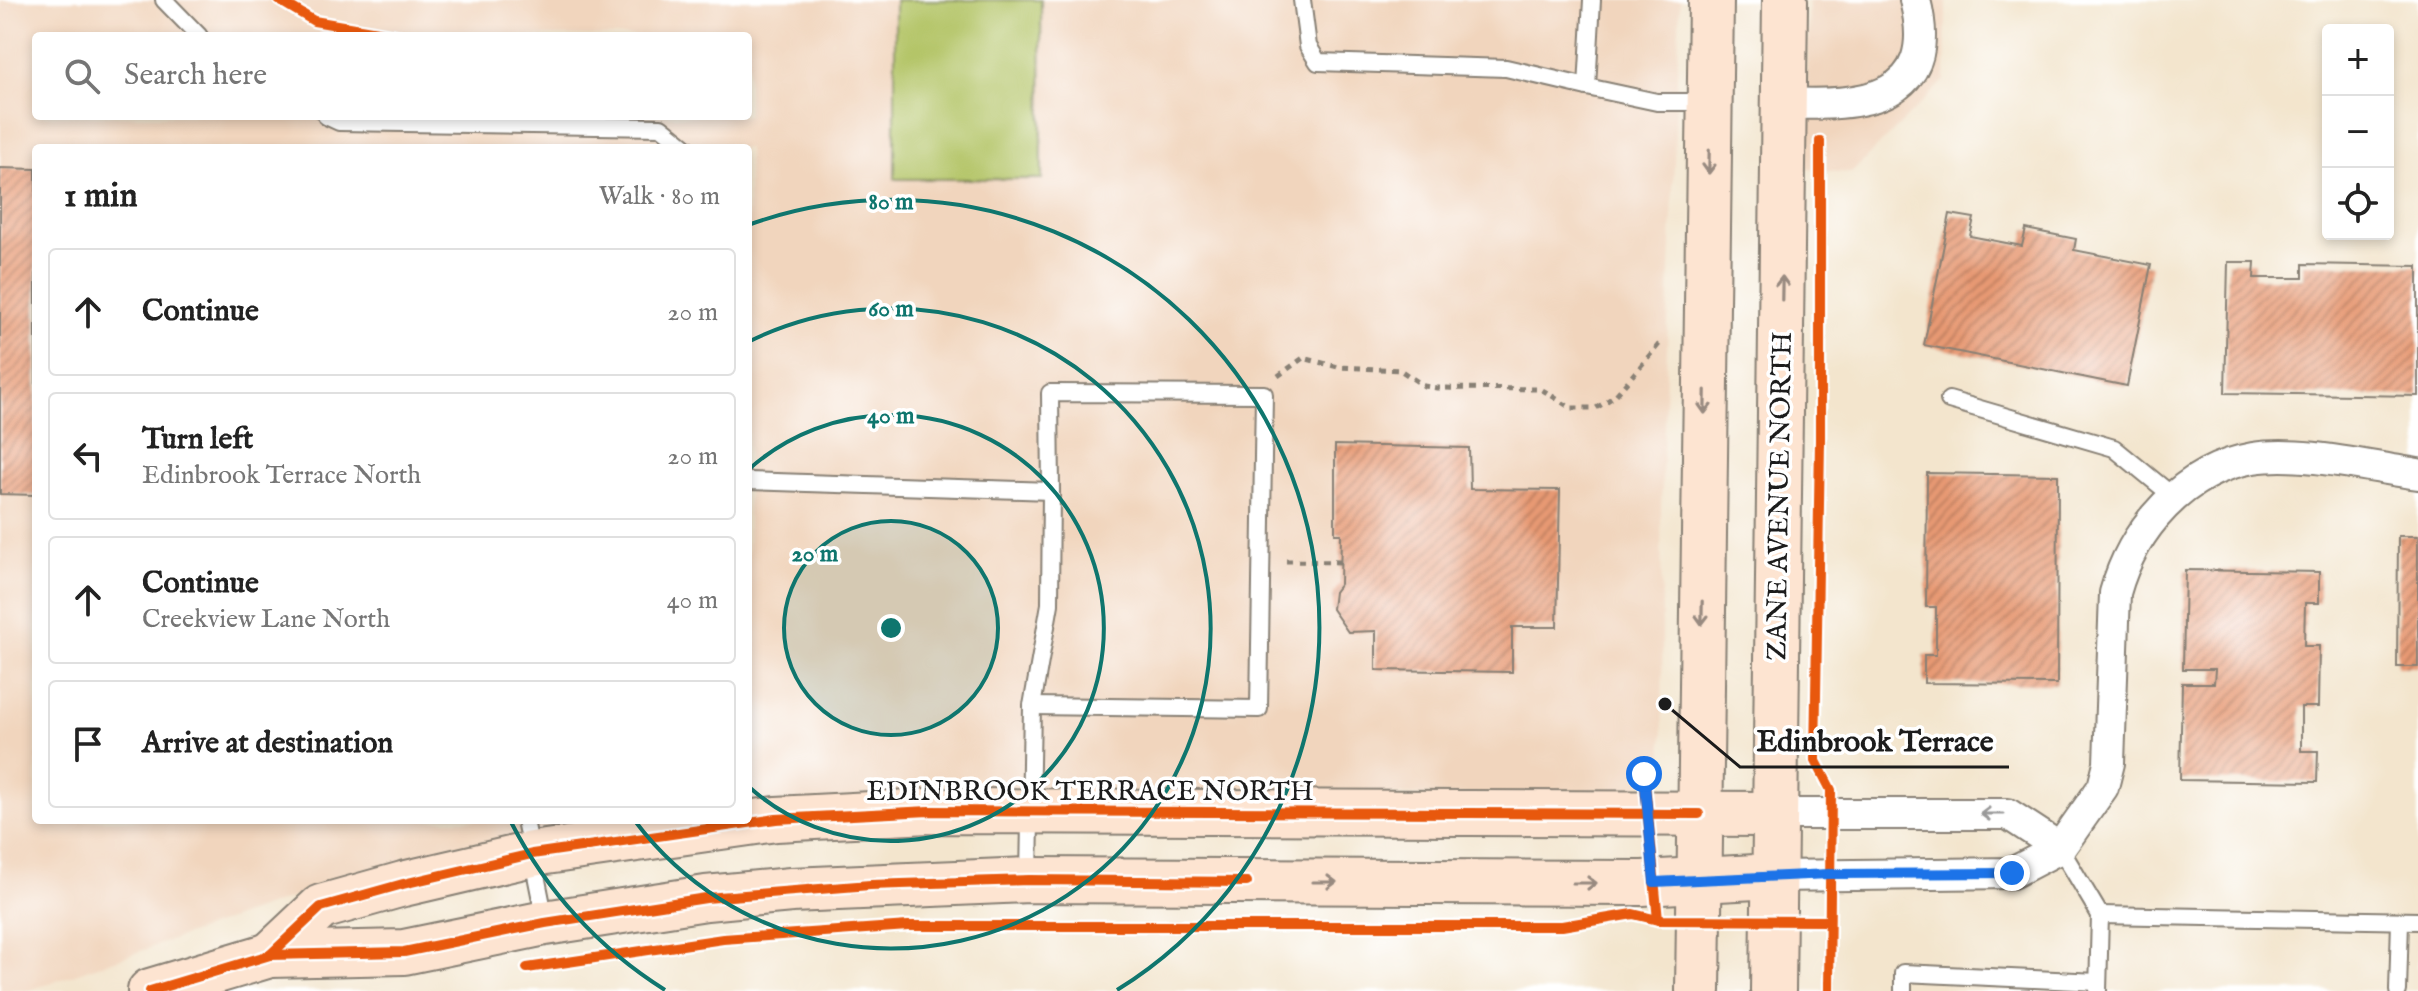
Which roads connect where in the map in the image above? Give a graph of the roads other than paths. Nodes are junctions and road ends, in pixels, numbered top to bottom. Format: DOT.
graph roads {
  1 [pos="164,0"];
  2 [pos="1302,0"];
  3 [pos="1592,0"];
  4 [pos="1711,0"];
  5 [pos="1785,0"];
  6 [pos="1915,0"];
  7 [pos="195,32"];
  8 [pos="1587,87"];
  9 [pos="1710,102"];
  10 [pos="1784,103"];
  11 [pos="335,120"];
  12 [pos="682,144"];
  13 [pos="1949,400"];
  14 [pos="2418,474"];
  15 [pos="752,481"];
  16 [pos="1051,491"];
  17 [pos="2174,497"];
  18 [pos="1032,706"];
  19 [pos="1030,812"];
  20 [pos="1699,814"];
  21 [pos="1773,814"];
  22 [pos="752,821"];
  23 [pos="707,824"];
  24 [pos="528,837"];
  25 [pos="2060,848"];
  26 [pos="1775,876"];
  27 [pos="1029,880"];
  28 [pos="1699,880"];
  29 [pos="2100,915"];
  30 [pos="2400,921"];
  31 [pos="2418,921"];
  32 [pos="545,923"];
  33 [pos="270,955"];
  34 [pos="2098,987"];
  35 [pos="150,991"];
  36 [pos="1698,991"];
  37 [pos="1773,991"];
  38 [pos="1903,991"];
  39 [pos="2398,991"];
  1 -- 7 [label="lane"];
  2 -- 8 [label="lane"];
  3 -- 8 [label="lane"];
  4 -- 9 [label="street"];
  5 -- 10 [label="street, ZANE AVENUE NORTH"];
  6 -- 10 [label="street"];
  8 -- 9 [label="lane"];
  9 -- 20 [label="street, one-way"];
  21 -- 10 [label="street, ZANE AVENUE NORTH, one-way"];
  11 -- 12 [label="lane"];
  13 -- 17 [label="lane"];
  14 -- 17 [label="street"];
  15 -- 16 [label="lane"];
  16 -- 18 [label="lane"];
  16 -- 18 [label="lane"];
  17 -- 25 [label="street"];
  18 -- 19 [label="lane"];
  19 -- 20 [label="street, EDINBROOK TERRACE NORTH"];
  19 -- 22 [label="street, EDINBROOK TERRACE NORTH"];
  19 -- 27 [label="lane"];
  20 -- 21 [label="street, EDINBROOK TERRACE NORTH"];
  20 -- 28 [label="street"];
  25 -- 21 [label="street, one-way"];
  21 -- 26 [label="street, ZANE AVENUE NORTH"];
  23 -- 24 [label="street, EDINBROOK TERRACE NORTH"];
  24 -- 32 [label="lane"];
  24 -- 33 [label="street, EDINBROOK TERRACE NORTH"];
  25 -- 26 [label="street"];
  25 -- 29 [label="lane"];
  26 -- 28 [label="street, EDINBROOK TERRACE NORTH"];
  26 -- 37 [label="street, ZANE AVENUE NORTH"];
  27 -- 28 [label="street, EDINBROOK TERRACE NORTH, one-way"];
  27 -- 32 [label="street, EDINBROOK TERRACE NORTH"];
  28 -- 36 [label="street"];
  29 -- 30 [label="lane"];
  29 -- 34 [label="lane"];
  30 -- 31 [label="lane"];
  30 -- 39 [label="lane"];
  32 -- 33 [label="street, EDINBROOK TERRACE NORTH"];
  33 -- 35 [label="street, EDINBROOK TERRACE NORTH"];
  34 -- 38 [label="lane"];
}
